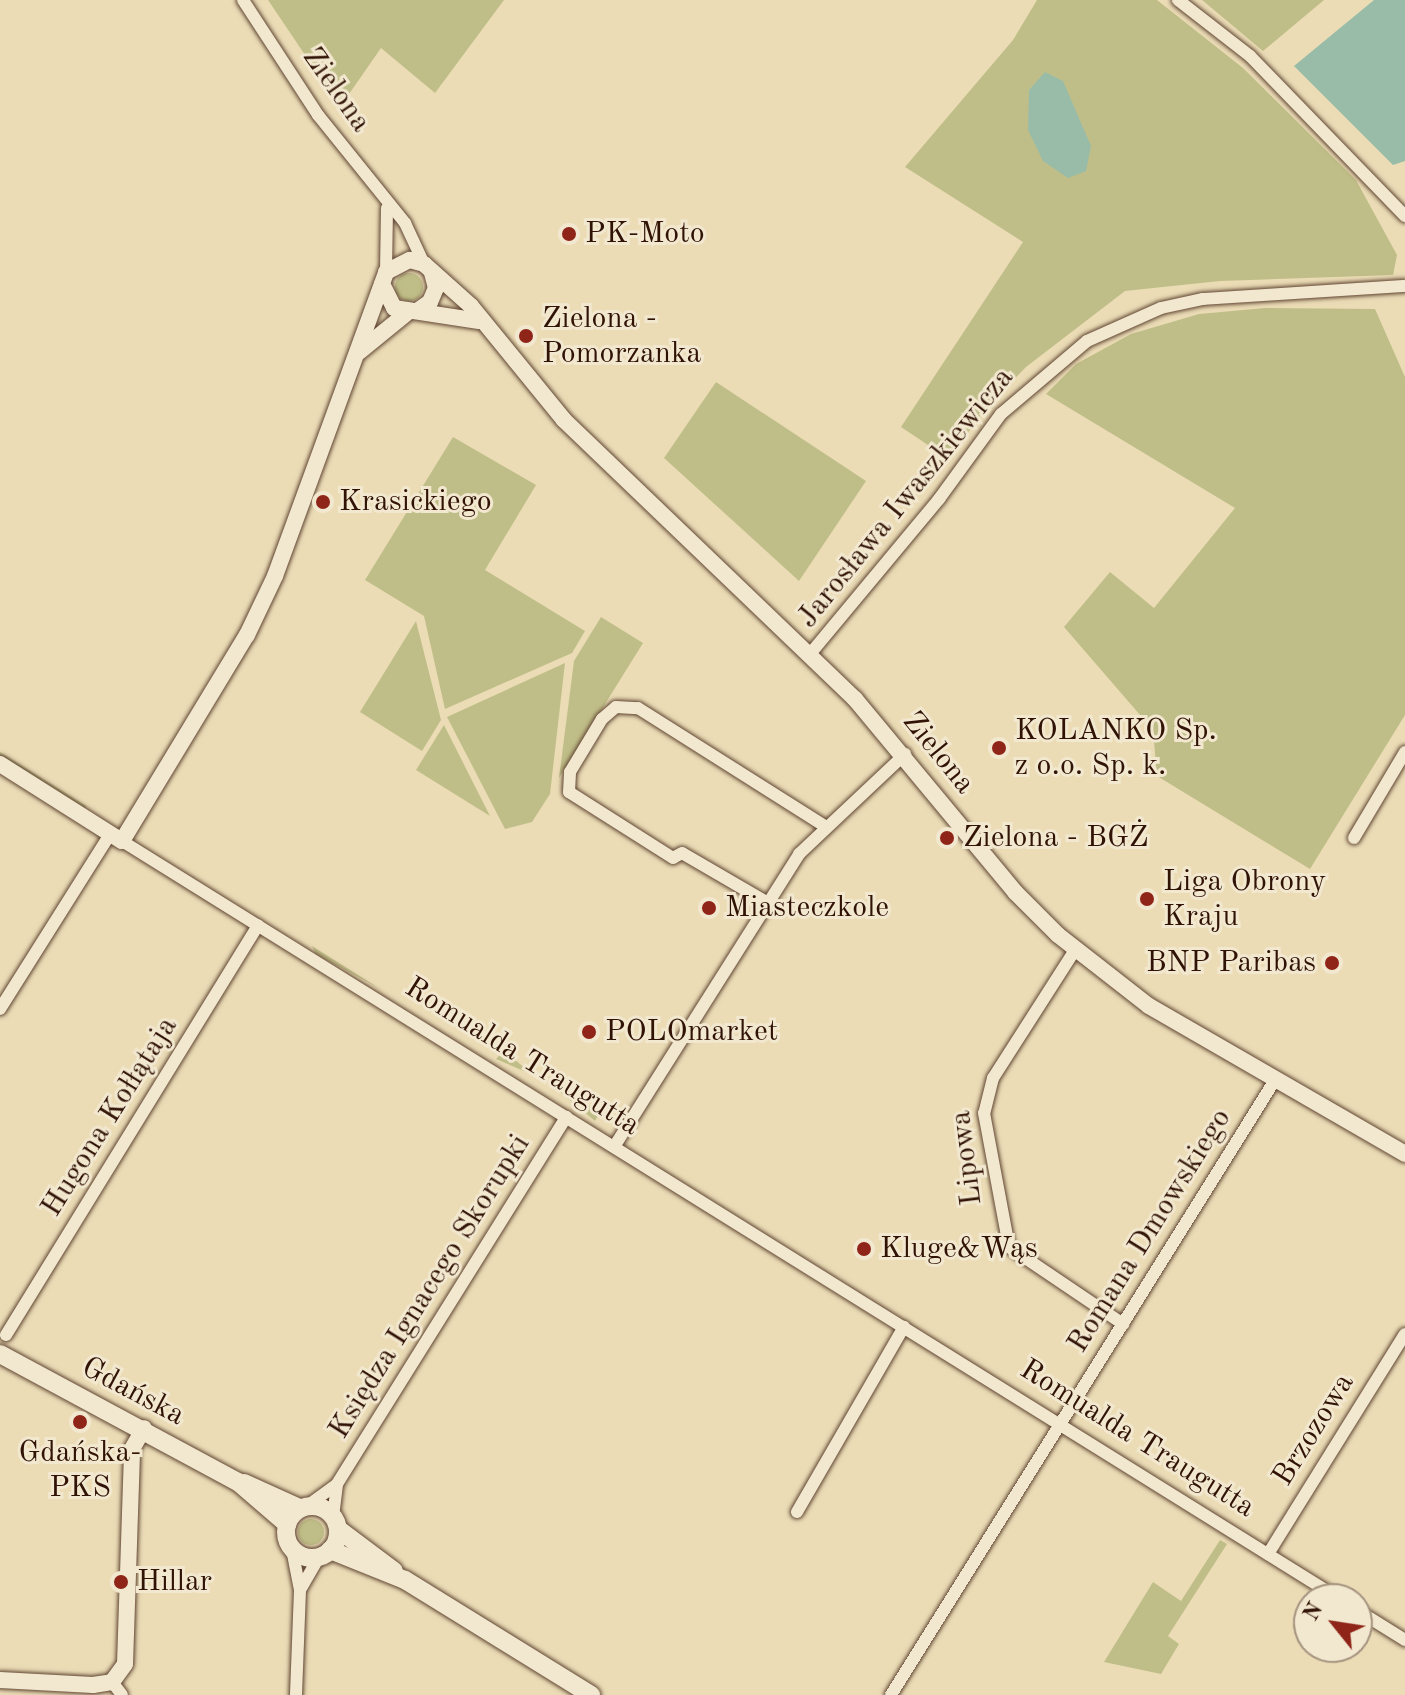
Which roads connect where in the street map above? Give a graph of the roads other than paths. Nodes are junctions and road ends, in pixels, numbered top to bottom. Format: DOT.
graph roads {
  1 [pos="243,0"];
  2 [pos="1178,0"];
  3 [pos="387,208"];
  4 [pos="1405,216"];
  5 [pos="428,268"];
  6 [pos="384,278"];
  7 [pos="1405,286"];
  8 [pos="412,312"];
  9 [pos="479,321"];
  10 [pos="359,352"];
  11 [pos="810,654"];
  12 [pos="1405,752"];
  13 [pos="905,754"];
  14 [pos="0,764"];
  15 [pos="826,827"];
  16 [pos="116,837"];
  17 [pos="1354,838"];
  18 [pos="768,903"];
  19 [pos="258,925"];
  20 [pos="1075,950"];
  21 [pos="0,1009"];
  22 [pos="1275,1080"];
  23 [pos="566,1117"];
  24 [pos="614,1147"];
  25 [pos="1405,1154"];
  26 [pos="1123,1324"];
  27 [pos="904,1327"];
  28 [pos="1405,1334"];
  29 [pos="6,1335"];
  30 [pos="0,1354"];
  31 [pos="1060,1424"];
  32 [pos="144,1428"];
  33 [pos="238,1482"];
  34 [pos="337,1484"];
  35 [pos="303,1507"];
  36 [pos="797,1512"];
  37 [pos="336,1523"];
  38 [pos="287,1524"];
  39 [pos="292,1549"];
  40 [pos="325,1553"];
  41 [pos="1268,1554"];
  42 [pos="405,1580"];
  43 [pos="1314,1583"];
  44 [pos="300,1590"];
  45 [pos="1373,1620"];
  46 [pos="1405,1640"];
  47 [pos="0,1680"];
  48 [pos="117,1688"];
  49 [pos="296,1695"];
  50 [pos="591,1695"];
  51 [pos="891,1695"];
  1 -- 3 [label="street, Zielona"];
  2 -- 4 [label="street"];
  3 -- 5 [label="street, Zielona"];
  3 -- 6 [label="street"];
  5 -- 6 [label="street"];
  5 -- 8 [label="street"];
  5 -- 9 [label="street, Zielona"];
  6 -- 8 [label="street"];
  6 -- 10 [label="street"];
  7 -- 11 [label="street, Jarosława Iwaszkiewicza"];
  8 -- 9 [label="street"];
  8 -- 10 [label="street"];
  9 -- 11 [label="street, Zielona"];
  10 -- 16 [label="street"];
  11 -- 13 [label="street, Zielona"];
  12 -- 17 [label="street"];
  13 -- 15 [label="street"];
  13 -- 20 [label="street, Zielona"];
  14 -- 16 [label="street, Romualda Traugutta"];
  15 -- 18 [label="street"];
  15 -- 18 [label="street"];
  16 -- 19 [label="street, Romualda Traugutta"];
  16 -- 21 [label="street"];
  18 -- 24 [label="street"];
  19 -- 23 [label="street, Romualda Traugutta"];
  19 -- 29 [label="street, Hugona Kołłątaja"];
  20 -- 22 [label="street, Zielona"];
  20 -- 26 [label="street, Lipowa"];
  22 -- 25 [label="street, Zielona"];
  22 -- 26 [label="street, Romana Dmowskiego"];
  23 -- 24 [label="street, Romualda Traugutta"];
  23 -- 34 [label="street, Księdza Ignacego Skorupki"];
  24 -- 27 [label="street, Romualda Traugutta"];
  26 -- 31 [label="street, Romana Dmowskiego"];
  27 -- 31 [label="street, Romualda Traugutta"];
  27 -- 36 [label="street"];
  28 -- 41 [label="street, Brzozowa"];
  30 -- 32 [label="main road, Gdańska"];
  31 -- 41 [label="street, Romualda Traugutta"];
  31 -- 51 [label="street, Romana Dmowskiego"];
  32 -- 33 [label="main road, Gdańska"];
  32 -- 48 [label="street"];
  33 -- 35 [label="main road, Gdańska"];
  33 -- 38 [label="main road, Gdańska"];
  34 -- 35 [label="street, Księdza Ignacego Skorupki"];
  34 -- 37 [label="street, Księdza Ignacego Skorupki"];
  35 -- 37 [label="main road"];
  35 -- 38 [label="main road"];
  37 -- 40 [label="main road"];
  37 -- 42 [label="main road"];
  38 -- 39 [label="main road"];
  39 -- 40 [label="main road"];
  39 -- 44 [label="street"];
  40 -- 42 [label="main road"];
  40 -- 44 [label="street"];
  41 -- 43 [label="street, Romualda Traugutta"];
  42 -- 50 [label="main road"];
  44 -- 49 [label="street"];
  45 -- 46 [label="street"];
  47 -- 48 [label="street"];
}
